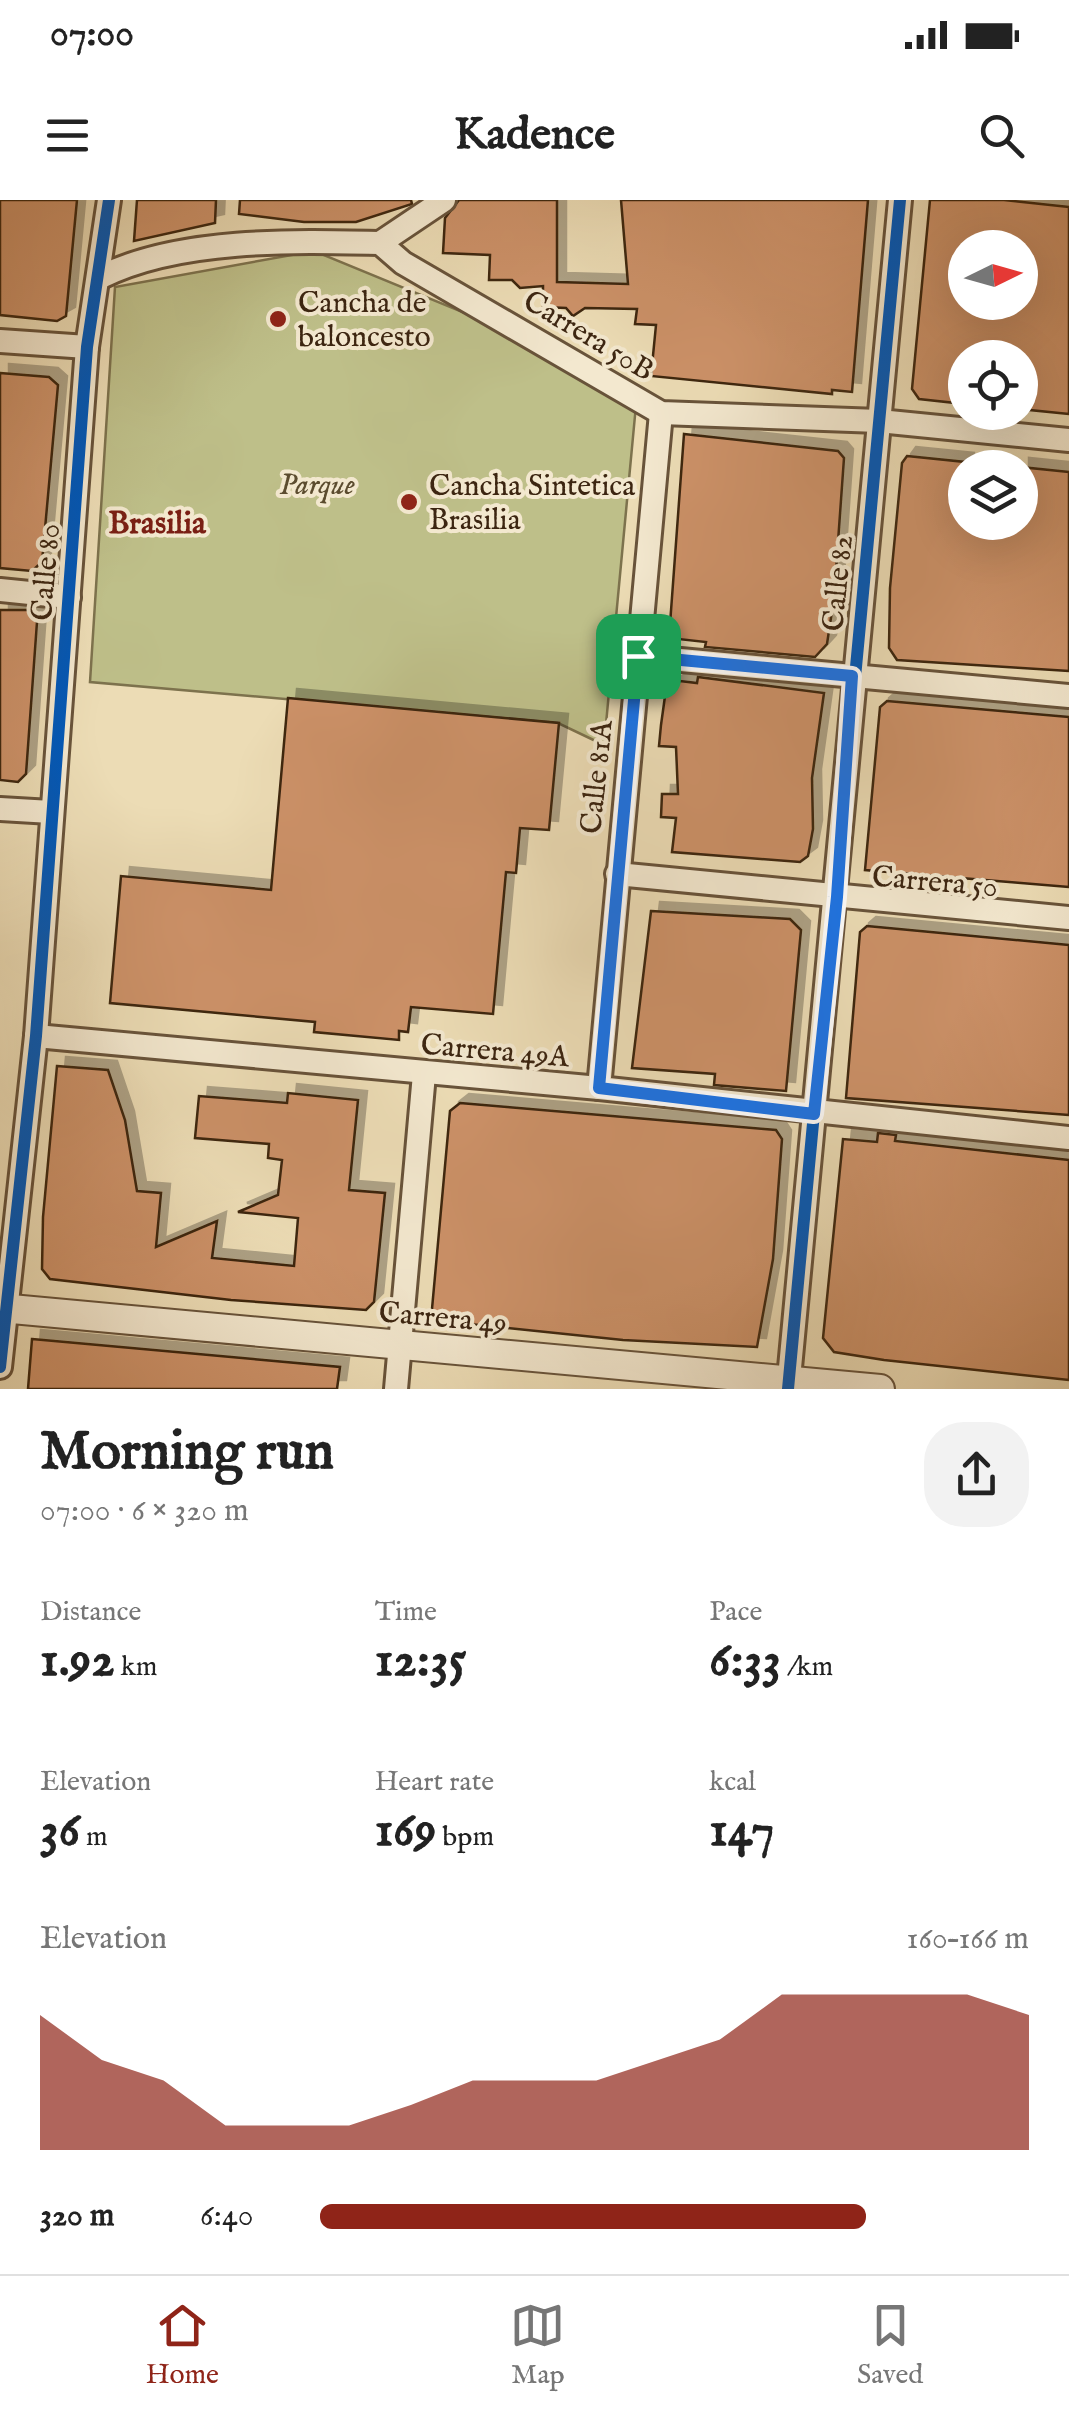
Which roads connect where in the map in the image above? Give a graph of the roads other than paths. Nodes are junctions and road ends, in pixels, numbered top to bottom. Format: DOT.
graph roads {
  1 [pos="109,200"];
  2 [pos="444,200"];
  3 [pos="900,200"];
  4 [pos="380,242"];
  5 [pos="100,276"];
  6 [pos="0,341"];
  7 [pos="87,346"];
  8 [pos="661,413"];
  9 [pos="878,422"];
  10 [pos="1069,440"];
  11 [pos="0,590"];
  12 [pos="69,597"];
  13 [pos="638,656"];
  14 [pos="852,676"];
  15 [pos="1069,696"];
  16 [pos="0,808"];
  17 [pos="50,812"];
  18 [pos="617,874"];
  19 [pos="837,897"];
  20 [pos="1069,918"];
  21 [pos="36,1036"];
  22 [pos="424,1074"];
  23 [pos="599,1088"];
  24 [pos="814,1114"];
  25 [pos="1069,1138"];
  26 [pos="3,1308"];
  27 [pos="398,1345"];
  28 [pos="0,1367"];
  29 [pos="788,1385"];
  30 [pos="396,1389"];
  31 [pos="880,1389"];
  1 -- 5 [label="street, Calle 80"];
  2 -- 4 [label="street"];
  3 -- 9 [label="street, Calle 82"];
  4 -- 5 [label="street"];
  4 -- 8 [label="street, Carrera 50B"];
  5 -- 7 [label="street, Calle 80"];
  6 -- 7 [label="street"];
  7 -- 12 [label="street, Calle 80"];
  8 -- 9 [label="street, Carrera 50B"];
  8 -- 13 [label="street, Calle 81A"];
  9 -- 10 [label="street, Carrera 50B"];
  9 -- 14 [label="street, Calle 82"];
  11 -- 12 [label="street"];
  12 -- 17 [label="street, Calle 80"];
  13 -- 14 [label="street"];
  13 -- 18 [label="street, Calle 81A"];
  14 -- 15 [label="street"];
  14 -- 19 [label="street, Calle 82"];
  16 -- 17 [label="street"];
  17 -- 21 [label="street, Calle 80"];
  18 -- 19 [label="street, Carrera 50"];
  18 -- 23 [label="street, Calle 81A"];
  19 -- 20 [label="street, Carrera 50"];
  19 -- 24 [label="street, Calle 82"];
  21 -- 22 [label="street, Carrera 49A"];
  21 -- 26 [label="street, Calle 80"];
  22 -- 23 [label="street, Carrera 49A"];
  22 -- 27 [label="street"];
  23 -- 24 [label="street, Carrera 49A"];
  24 -- 25 [label="street, Carrera 49A"];
  24 -- 29 [label="street, Calle 82"];
  26 -- 27 [label="street, Carrera 49"];
  26 -- 28 [label="street, Calle 80"];
  27 -- 29 [label="street, Carrera 49"];
  27 -- 30 [label="street"];
  29 -- 31 [label="street, Carrera 49"];
}
